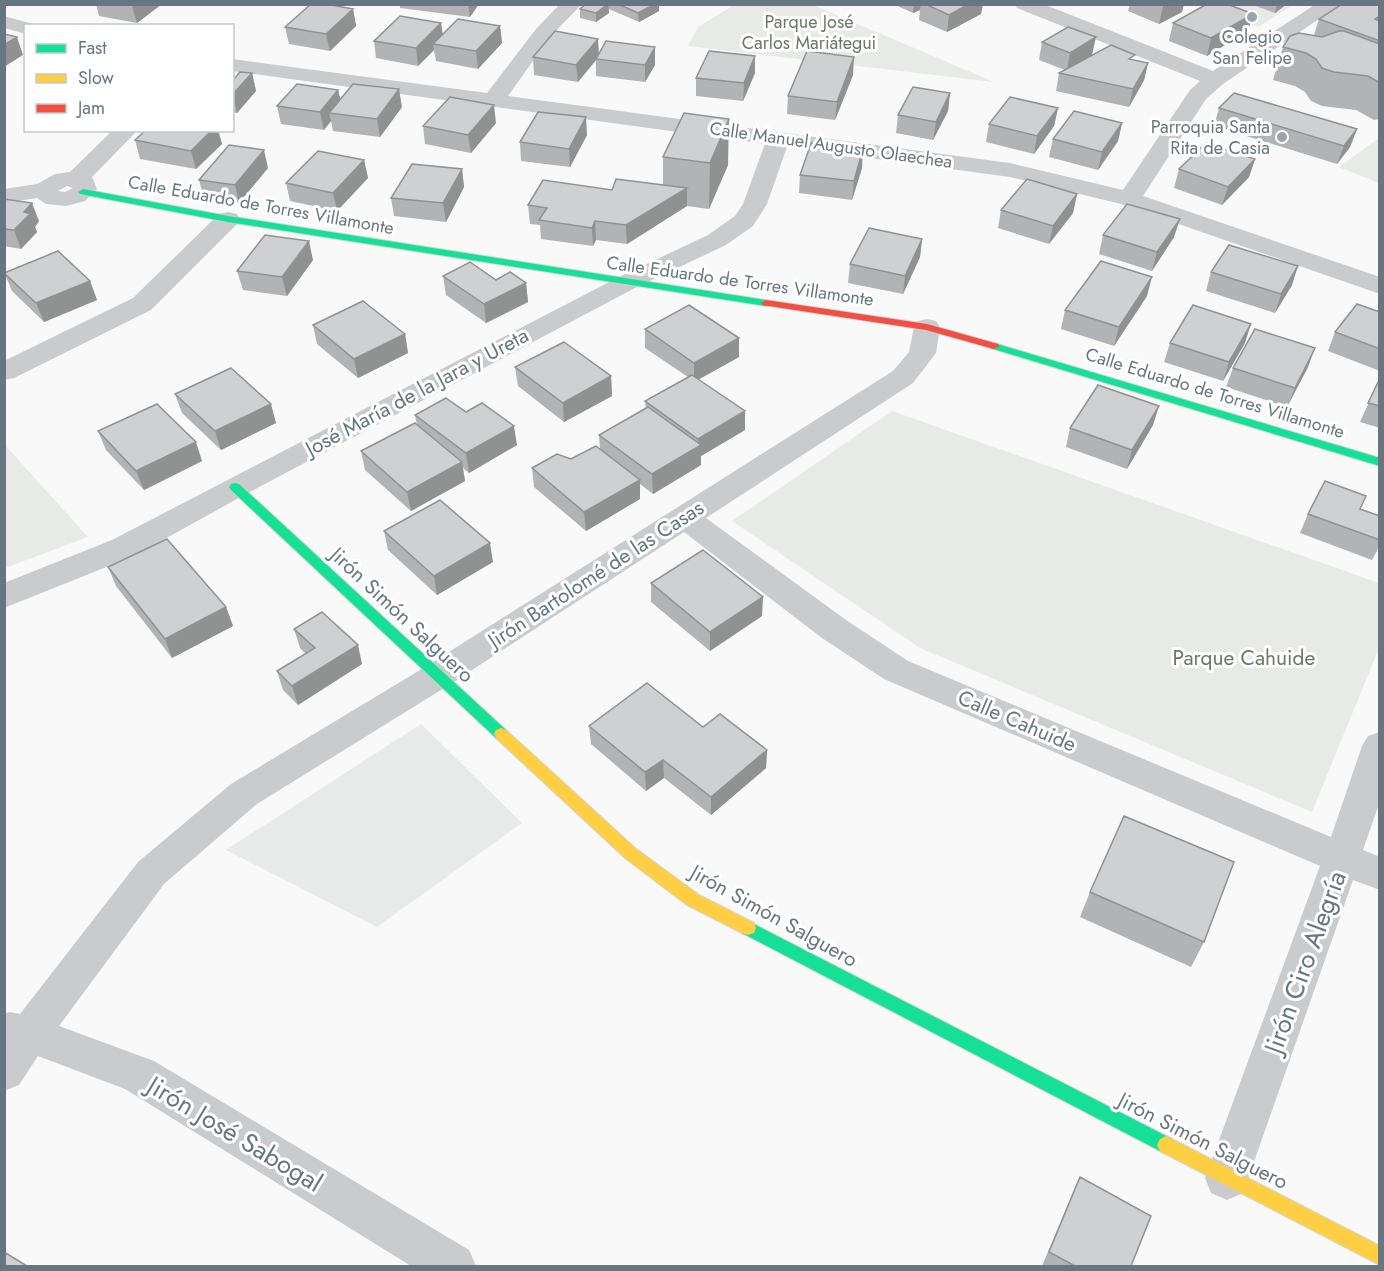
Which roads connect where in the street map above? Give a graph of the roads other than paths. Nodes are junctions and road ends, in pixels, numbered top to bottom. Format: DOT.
graph roads {
  1 [pos="572,4"];
  2 [pos="1024,4"];
  3 [pos="1331,4"];
  4 [pos="4,22"];
  5 [pos="24,27"];
  6 [pos="234,65"];
  7 [pos="1215,79"];
  8 [pos="494,99"];
  9 [pos="125,132"];
  10 [pos="779,138"];
  11 [pos="79,185"];
  12 [pos="4,196"];
  13 [pos="1129,199"];
  14 [pos="228,219"];
  15 [pos="626,283"];
  16 [pos="1380,286"];
  17 [pos="927,327"];
  18 [pos="4,372"];
  19 [pos="1380,462"];
  20 [pos="235,487"];
  21 [pos="684,517"];
  22 [pos="4,596"];
  23 [pos="437,676"];
  24 [pos="1380,746"];
  25 [pos="1342,858"];
  26 [pos="1380,874"];
  27 [pos="17,1032"];
  28 [pos="4,1071"];
  29 [pos="1227,1178"];
  30 [pos="1380,1256"];
  31 [pos="453,1266"];
  1 -- 8 [label="street"];
  2 -- 7 [label="street"];
  3 -- 7 [label="street"];
  4 -- 5 [label="street"];
  6 -- 8 [label="street, Calle Manuel Augusto Olaechea"];
  7 -- 13 [label="street"];
  8 -- 10 [label="street, Calle Manuel Augusto Olaechea"];
  9 -- 11 [label="street"];
  10 -- 13 [label="street, Calle Manuel Augusto Olaechea"];
  10 -- 15 [label="street, José María de la Jara y Ureta"];
  11 -- 12 [label="street"];
  11 -- 14 [label="street, Calle Eduardo de Torres Villamonte"];
  13 -- 16 [label="street, Calle Manuel Augusto Olaechea"];
  14 -- 15 [label="street, Calle Eduardo de Torres Villamonte"];
  14 -- 18 [label="street"];
  15 -- 17 [label="street, Calle Eduardo de Torres Villamonte"];
  15 -- 20 [label="street, José María de la Jara y Ureta"];
  17 -- 19 [label="street, Calle Eduardo de Torres Villamonte"];
  17 -- 21 [label="street, Jirón Bartolomé de las Casas"];
  20 -- 22 [label="street, José María de la Jara y Ureta"];
  20 -- 23 [label="street, Jirón Simón Salguero"];
  21 -- 23 [label="street, Jirón Bartolomé de las Casas"];
  21 -- 25 [label="street, Calle Cahuide"];
  23 -- 27 [label="street, Jirón Bartolomé de las Casas"];
  23 -- 29 [label="street, Jirón Simón Salguero"];
  24 -- 25 [label="street, Jirón Ciro Alegría"];
  25 -- 26 [label="street, Calle Cahuide"];
  25 -- 29 [label="street, Jirón Ciro Alegría"];
  27 -- 28 [label="street, Jirón Bartolomé de las Casas"];
  27 -- 31 [label="street, Jirón José Sabogal"];
  29 -- 30 [label="street, Jirón Simón Salguero"];
}
